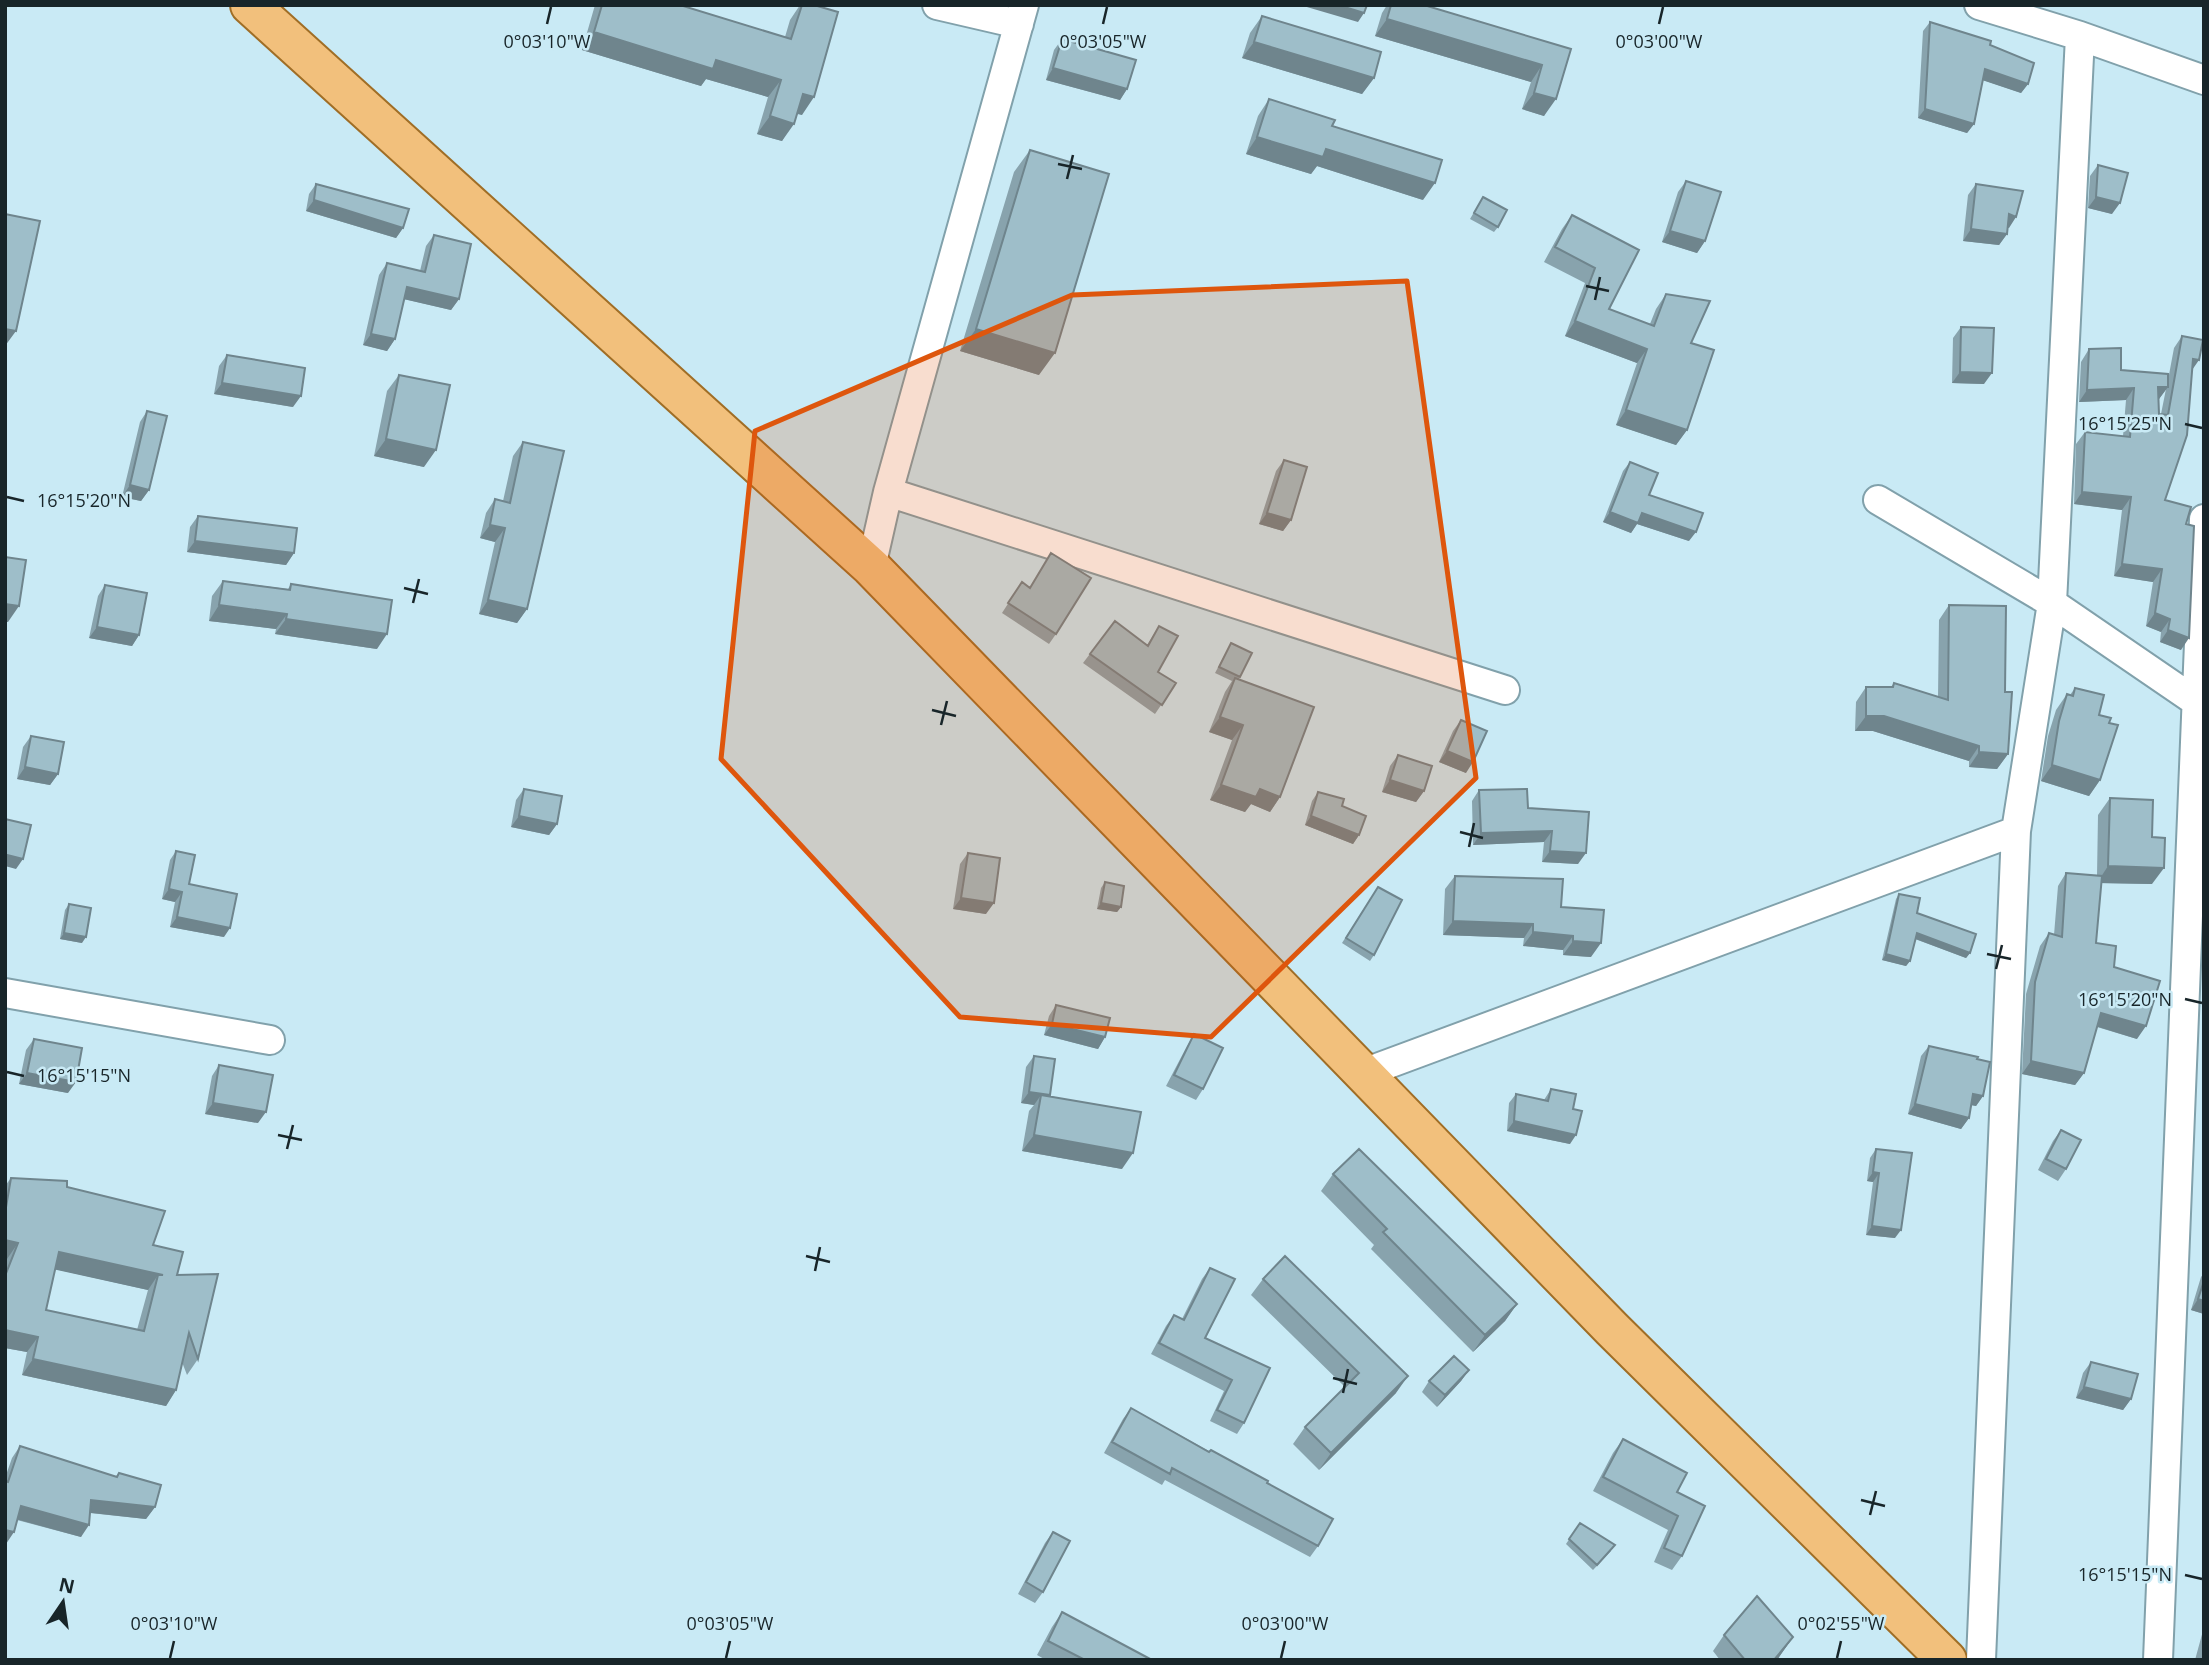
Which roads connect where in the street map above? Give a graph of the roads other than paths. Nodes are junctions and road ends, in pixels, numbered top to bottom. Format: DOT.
graph roads {
  1 [pos="250,5"];
  2 [pos="936,5"];
  3 [pos="1979,5"];
  4 [pos="1022,15"];
  5 [pos="2080,36"];
  6 [pos="2204,80"];
  7 [pos="888,492"];
  8 [pos="1878,500"];
  9 [pos="2204,519"];
  10 [pos="871,567"];
  11 [pos="2052,603"];
  12 [pos="1505,690"];
  13 [pos="2200,704"];
  14 [pos="2016,831"];
  15 [pos="5,993"];
  16 [pos="270,1040"];
  17 [pos="1361,1074"];
  18 [pos="1947,1660"];
  19 [pos="1981,1660"];
  20 [pos="2158,1660"];
  1 -- 10 [label="main road"];
  2 -- 4 [label="street"];
  3 -- 5 [label="street"];
  4 -- 7 [label="street"];
  5 -- 6 [label="street"];
  5 -- 11 [label="street"];
  7 -- 10 [label="street"];
  7 -- 12 [label="street"];
  8 -- 11 [label="street"];
  9 -- 13 [label="street"];
  10 -- 17 [label="main road"];
  11 -- 13 [label="street"];
  11 -- 14 [label="street"];
  13 -- 20 [label="street"];
  14 -- 17 [label="street"];
  14 -- 19 [label="street"];
  15 -- 16 [label="street"];
  17 -- 18 [label="main road"];
}
